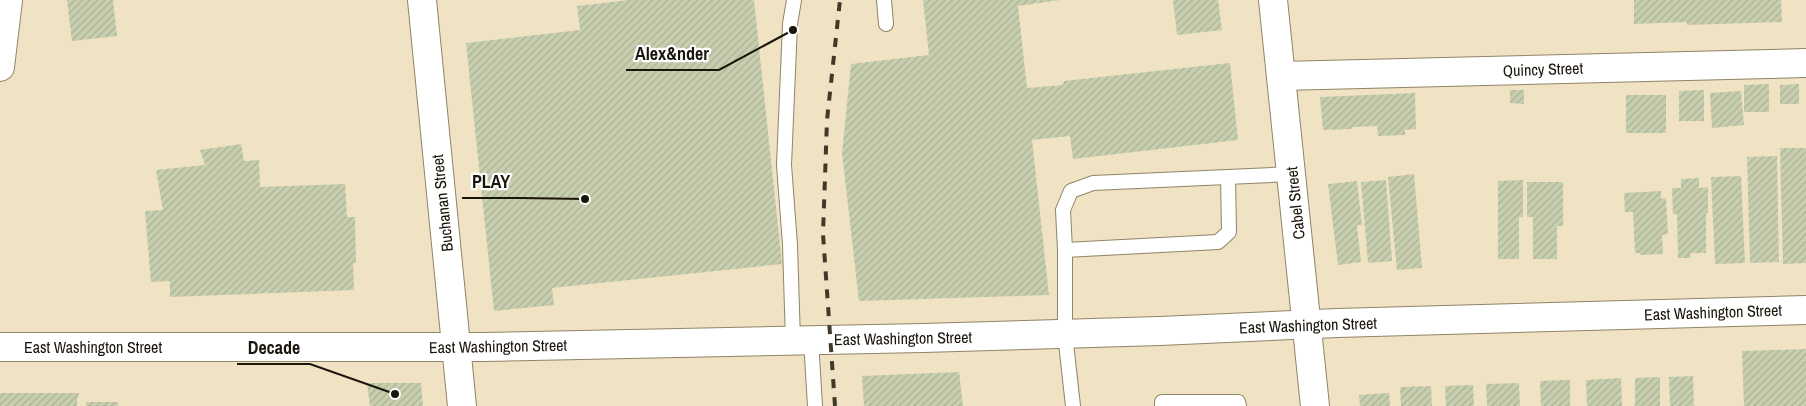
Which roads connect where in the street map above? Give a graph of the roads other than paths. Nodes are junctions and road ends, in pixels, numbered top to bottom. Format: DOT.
graph roads {
  1 [pos="8,0"];
  2 [pos="422,0"];
  3 [pos="794,0"];
  4 [pos="884,0"];
  5 [pos="1273,0"];
  6 [pos="886,24"];
  7 [pos="1806,63"];
  8 [pos="0,67"];
  9 [pos="1281,76"];
  10 [pos="1292,174"];
  11 [pos="1228,177"];
  12 [pos="1065,250"];
  13 [pos="1806,310"];
  14 [pos="1306,324"];
  15 [pos="1065,334"];
  16 [pos="802,340"];
  17 [pos="0,347"];
  18 [pos="456,347"];
  19 [pos="462,406"];
  20 [pos="815,406"];
  21 [pos="1073,406"];
  22 [pos="1162,406"];
  23 [pos="1239,406"];
  24 [pos="1315,406"];
  1 -- 8 [label="street"];
  2 -- 18 [label="street, Buchanan Street"];
  3 -- 16 [label="lane"];
  4 -- 6 [label="lane"];
  5 -- 9 [label="street, Cabel Street"];
  7 -- 9 [label="street, Quincy Street"];
  9 -- 10 [label="street, Cabel Street"];
  10 -- 11 [label="lane"];
  10 -- 14 [label="street, Cabel Street"];
  11 -- 12 [label="lane"];
  11 -- 12 [label="lane"];
  12 -- 15 [label="lane"];
  13 -- 14 [label="street, East Washington Street"];
  14 -- 15 [label="street, East Washington Street"];
  14 -- 24 [label="street, Cabel Street"];
  15 -- 16 [label="street, East Washington Street"];
  15 -- 21 [label="lane"];
  16 -- 18 [label="street, East Washington Street"];
  16 -- 20 [label="lane"];
  17 -- 18 [label="street, East Washington Street"];
  18 -- 19 [label="street, Buchanan Street"];
  22 -- 23 [label="lane"];
}
